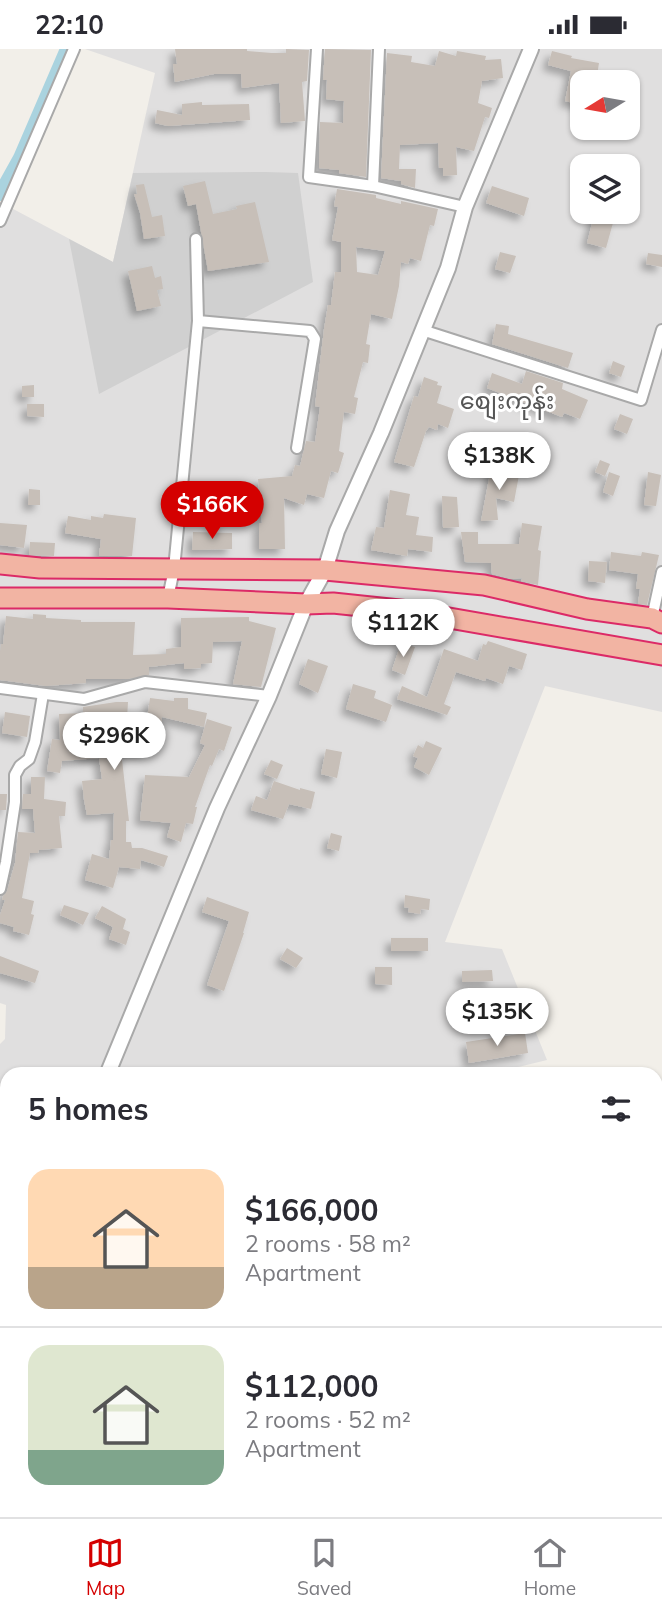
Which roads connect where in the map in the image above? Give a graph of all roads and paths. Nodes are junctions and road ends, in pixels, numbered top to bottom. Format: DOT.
graph roads {
  1 [pos="74,49"];
  2 [pos="317,49"];
  3 [pos="379,49"];
  4 [pos="531,49"];
  5 [pos="373,186"];
  6 [pos="466,208"];
  7 [pos="0,221"];
  8 [pos="196,239"];
  9 [pos="198,321"];
  10 [pos="422,330"];
  11 [pos="662,330"];
  12 [pos="297,448"];
  13 [pos="0,565"];
  14 [pos="174,569"];
  15 [pos="325,570"];
  16 [pos="662,572"];
  17 [pos="0,598"];
  18 [pos="168,598"];
  19 [pos="306,604"];
  20 [pos="657,621"];
  21 [pos="662,655"];
  22 [pos="0,688"];
  23 [pos="43,694"];
  24 [pos="269,696"];
  25 [pos="0,889"];
  26 [pos="110,1067"];
  1 -- 7 [label="street"];
  2 -- 5 [label="street"];
  3 -- 5 [label="street"];
  4 -- 6 [label="street"];
  5 -- 6 [label="street"];
  6 -- 10 [label="street"];
  8 -- 9 [label="street"];
  9 -- 12 [label="street"];
  9 -- 14 [label="street"];
  10 -- 11 [label="street"];
  10 -- 15 [label="street"];
  13 -- 14 [label="highway"];
  14 -- 15 [label="highway"];
  14 -- 18 [label="street"];
  15 -- 19 [label="street"];
  15 -- 20 [label="highway"];
  16 -- 20 [label="street"];
  17 -- 18 [label="highway"];
  18 -- 19 [label="highway"];
  19 -- 21 [label="highway"];
  19 -- 24 [label="street"];
  22 -- 23 [label="street"];
  23 -- 24 [label="street"];
  23 -- 25 [label="street"];
  24 -- 26 [label="street"];
}
